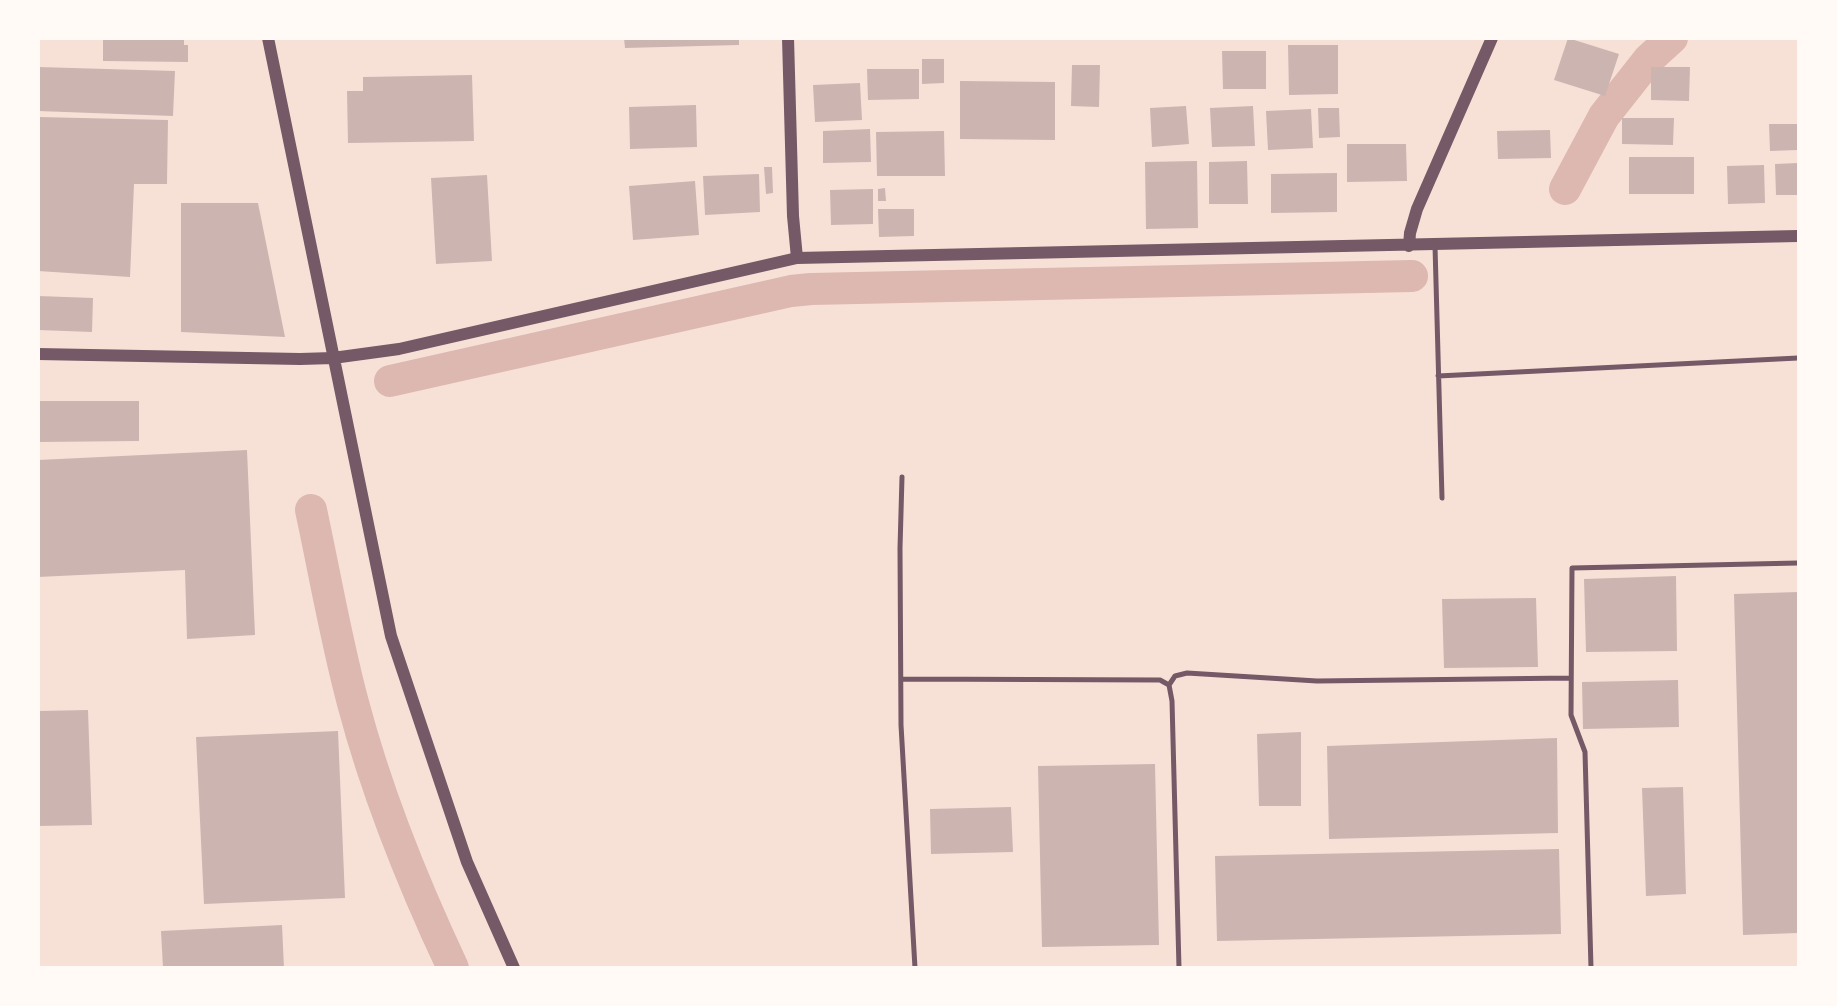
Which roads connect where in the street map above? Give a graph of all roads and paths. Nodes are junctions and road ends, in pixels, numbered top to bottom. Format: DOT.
graph roads {
  1 [pos="268,38"];
  2 [pos="788,38"];
  3 [pos="1492,38"];
  4 [pos="1798,236"];
  5 [pos="1409,246"];
  6 [pos="1435,246"];
  7 [pos="797,258"];
  8 [pos="38,354"];
  9 [pos="333,358"];
  10 [pos="1798,358"];
  11 [pos="1438,376"];
  12 [pos="902,477"];
  13 [pos="1442,498"];
  14 [pos="1798,563"];
  15 [pos="1571,678"];
  16 [pos="901,679"];
  17 [pos="1169,685"];
  18 [pos="514,968"];
  19 [pos="915,968"];
  20 [pos="1179,968"];
  21 [pos="1591,968"];
  1 -- 9 [label="street"];
  2 -- 7 [label="street"];
  3 -- 5 [label="street"];
  4 -- 6 [label="street"];
  5 -- 6 [label="street"];
  5 -- 7 [label="street"];
  6 -- 11 [label="lane"];
  7 -- 9 [label="street"];
  8 -- 9 [label="street"];
  9 -- 18 [label="street"];
  10 -- 11 [label="lane"];
  11 -- 13 [label="lane"];
  12 -- 16 [label="lane"];
  14 -- 15 [label="lane"];
  15 -- 17 [label="lane"];
  15 -- 21 [label="lane"];
  16 -- 17 [label="lane"];
  16 -- 19 [label="lane"];
  17 -- 20 [label="lane"];
}
